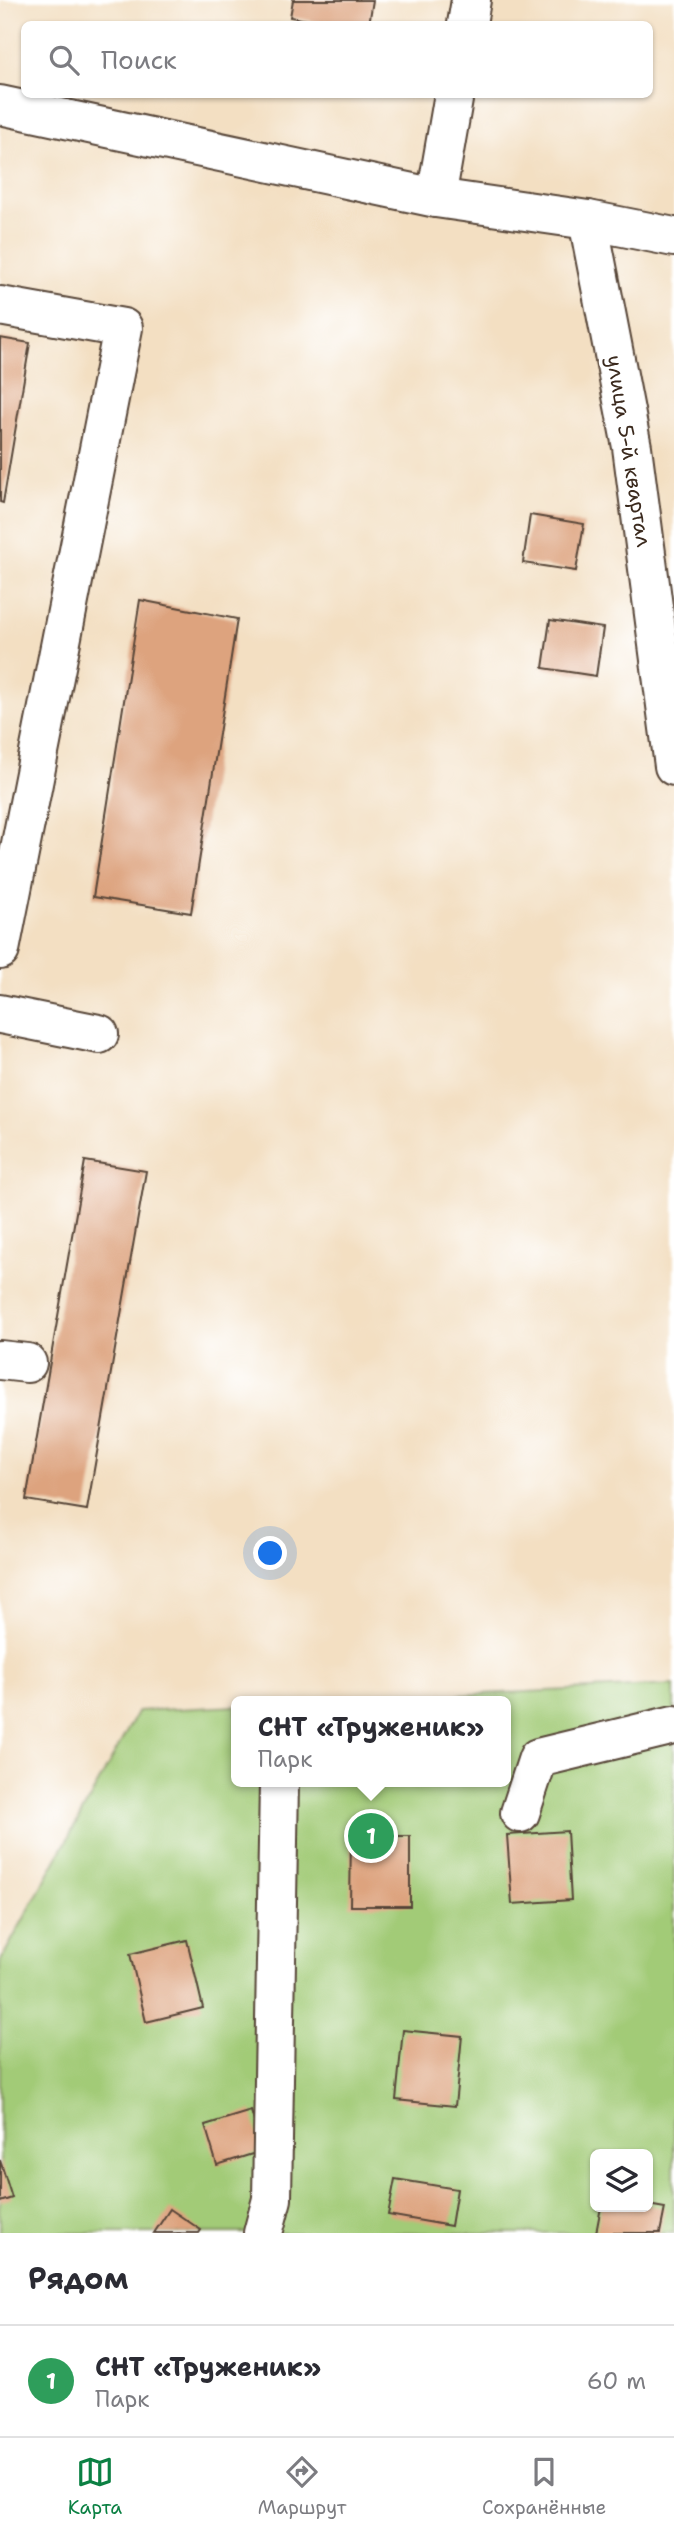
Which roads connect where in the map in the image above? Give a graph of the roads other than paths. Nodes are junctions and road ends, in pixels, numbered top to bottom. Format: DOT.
graph roads {
  1 [pos="471,0"];
  2 [pos="468,21"];
  3 [pos="453,98"];
  4 [pos="0,105"];
  5 [pos="436,198"];
  6 [pos="588,220"];
  7 [pos="674,237"];
  8 [pos="0,306"];
  9 [pos="674,766"];
  10 [pos="0,950"];
  11 [pos="0,1014"];
  12 [pos="99,1034"];
  13 [pos="674,1725"];
  14 [pos="279,1787"];
  15 [pos="520,1813"];
  16 [pos="263,2233"];
  1 -- 2 [label="street"];
  3 -- 5 [label="street"];
  4 -- 5 [label="street"];
  5 -- 6 [label="street"];
  6 -- 7 [label="street"];
  6 -- 9 [label="street, улица 5-й квартал"];
  8 -- 10 [label="street"];
  11 -- 12 [label="street"];
  13 -- 15 [label="street"];
  14 -- 16 [label="street"];
}
